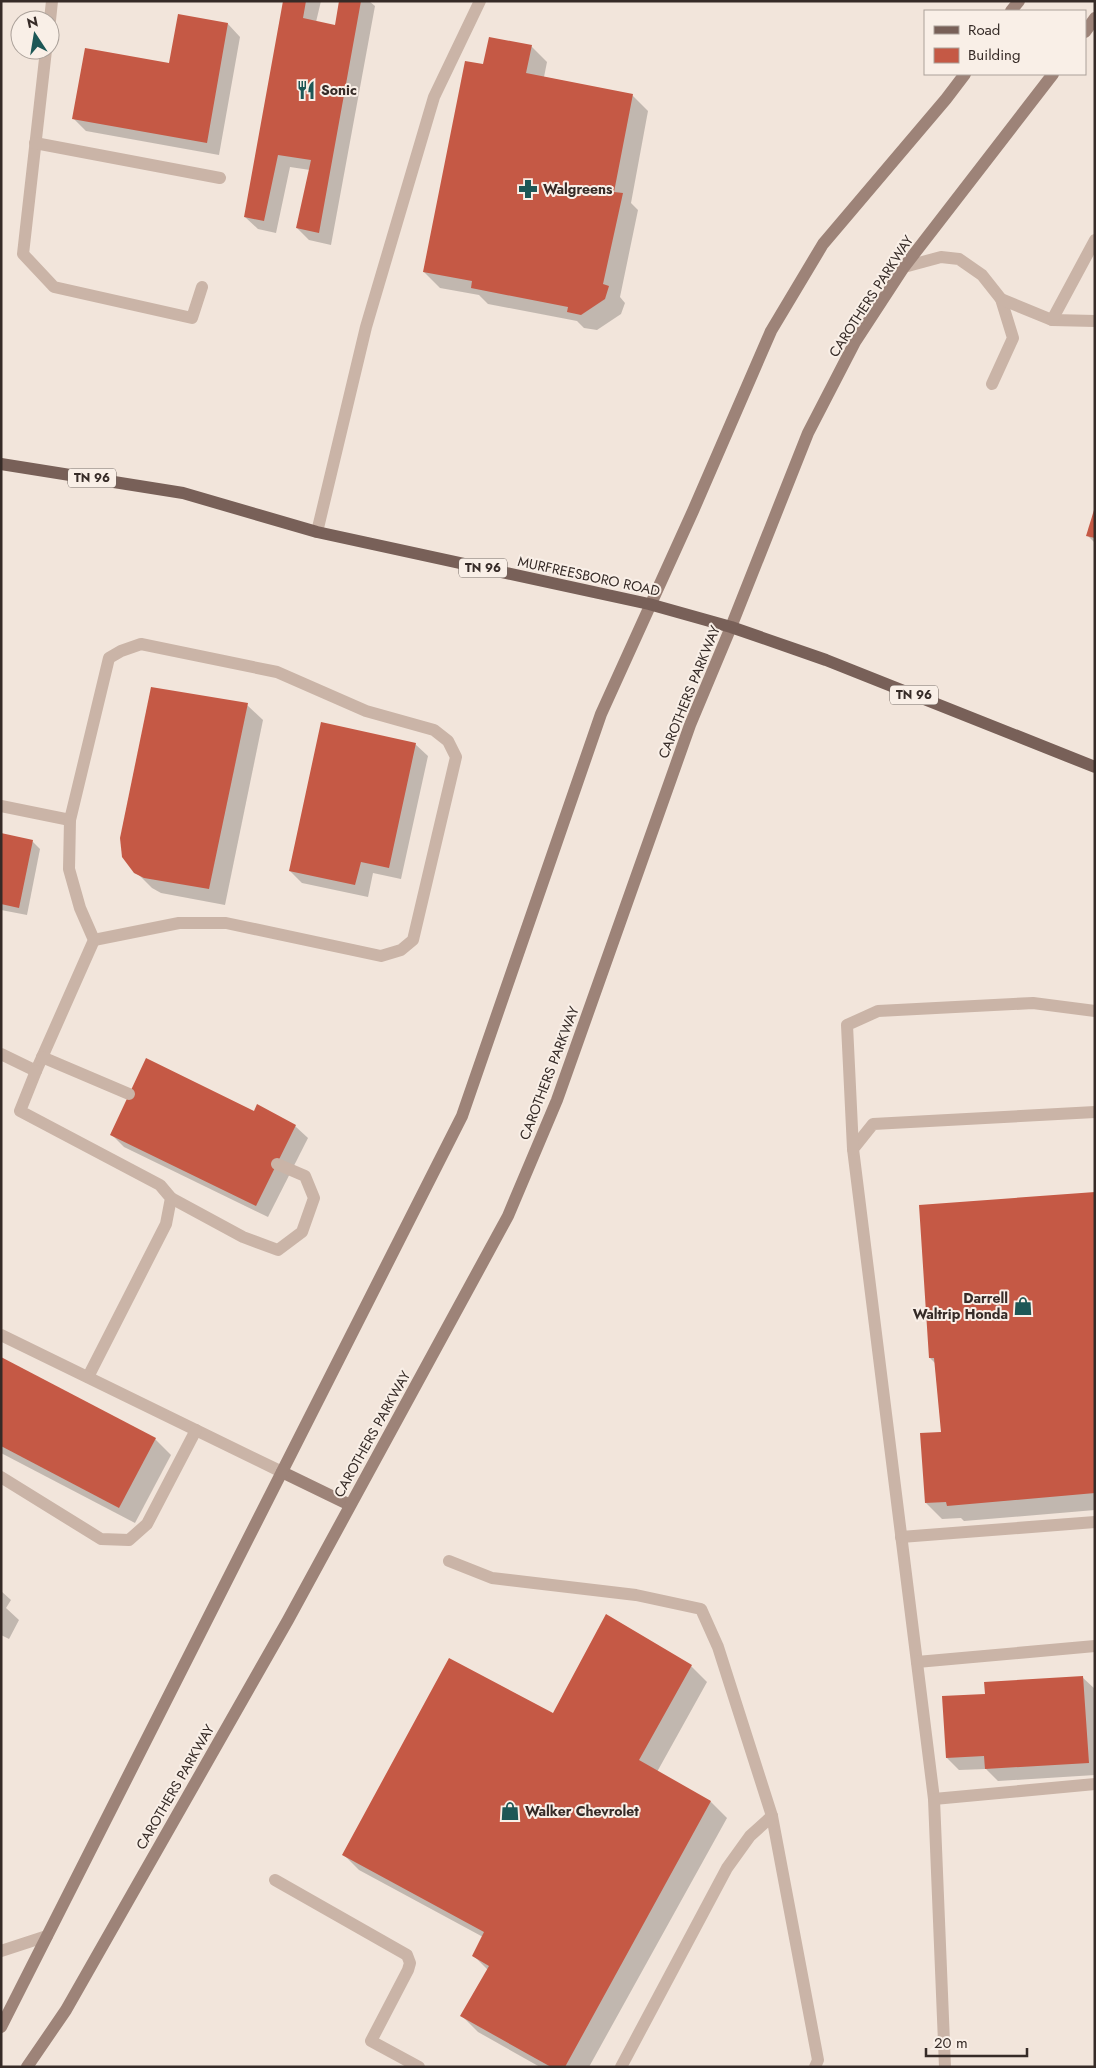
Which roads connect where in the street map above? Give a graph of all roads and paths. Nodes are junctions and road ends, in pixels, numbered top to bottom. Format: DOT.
graph roads {
  1 [pos="480,1"];
  2 [pos="1095,18"];
  3 [pos="1086,31"];
  4 [pos="45,60"];
  5 [pos="964,75"];
  6 [pos="1052,75"];
  7 [pos="35,143"];
  8 [pos="220,178"];
  9 [pos="1095,240"];
  10 [pos="904,267"];
  11 [pos="202,287"];
  12 [pos="1001,299"];
  13 [pos="1052,320"];
  14 [pos="1095,321"];
  15 [pos="992,384"];
  16 [pos="1,464"];
  17 [pos="317,532"];
  18 [pos="649,604"];
  19 [pos="731,626"];
  20 [pos="1095,767"];
  21 [pos="1,806"];
  22 [pos="70,820"];
  23 [pos="94,940"];
  24 [pos="1095,1012"];
  25 [pos="1,1054"];
  26 [pos="42,1057"];
  27 [pos="36,1071"];
  28 [pos="129,1094"];
  29 [pos="1095,1112"];
  30 [pos="853,1149"];
  31 [pos="277,1164"];
  32 [pos="171,1198"];
  33 [pos="1,1335"];
  34 [pos="88,1377"];
  35 [pos="196,1430"];
  36 [pos="282,1472"];
  37 [pos="1,1478"];
  38 [pos="350,1505"];
  39 [pos="1095,1522"];
  40 [pos="901,1537"];
  41 [pos="449,1561"];
  42 [pos="1095,1646"];
  43 [pos="917,1662"];
  44 [pos="1095,1784"];
  45 [pos="934,1799"];
  46 [pos="772,1816"];
  47 [pos="274,1880"];
  48 [pos="48,1936"];
  49 [pos="1,1951"];
  50 [pos="1,2027"];
  51 [pos="27,2067"];
  52 [pos="419,2067"];
  53 [pos="621,2067"];
  54 [pos="815,2067"];
  55 [pos="945,2067"];
  1 -- 17 [label="lane"];
  2 -- 3 [label="main road"];
  4 -- 7 [label="lane"];
  5 -- 18 [label="main road"];
  6 -- 10 [label="main road, CAROTHERS PARKWAY"];
  7 -- 8 [label="lane"];
  7 -- 11 [label="lane"];
  9 -- 13 [label="lane"];
  10 -- 12 [label="lane"];
  10 -- 19 [label="main road, CAROTHERS PARKWAY"];
  12 -- 13 [label="lane"];
  12 -- 15 [label="lane"];
  13 -- 14 [label="lane"];
  16 -- 17 [label="main road, MURFREESBORO ROAD / TN 96"];
  17 -- 18 [label="main road, MURFREESBORO ROAD / TN 96"];
  18 -- 19 [label="main road, MURFREESBORO ROAD / TN 96"];
  18 -- 36 [label="main road"];
  19 -- 20 [label="main road, MURFREESBORO ROAD / TN 96"];
  19 -- 38 [label="main road, CAROTHERS PARKWAY"];
  21 -- 22 [label="lane"];
  22 -- 23 [label="lane"];
  22 -- 23 [label="lane"];
  23 -- 26 [label="lane"];
  24 -- 30 [label="lane"];
  25 -- 27 [label="lane"];
  26 -- 27 [label="lane"];
  26 -- 28 [label="lane"];
  27 -- 32 [label="lane"];
  29 -- 30 [label="lane"];
  30 -- 40 [label="lane"];
  31 -- 32 [label="lane"];
  32 -- 34 [label="lane"];
  33 -- 34 [label="lane"];
  34 -- 35 [label="lane"];
  35 -- 36 [label="lane"];
  35 -- 37 [label="lane"];
  36 -- 38 [label="main road"];
  36 -- 48 [label="main road"];
  38 -- 51 [label="main road, CAROTHERS PARKWAY"];
  39 -- 40 [label="lane"];
  40 -- 43 [label="lane"];
  41 -- 46 [label="lane"];
  42 -- 43 [label="lane"];
  43 -- 45 [label="lane"];
  44 -- 45 [label="lane"];
  45 -- 55 [label="lane"];
  46 -- 53 [label="lane"];
  46 -- 54 [label="lane"];
  47 -- 52 [label="lane"];
  48 -- 49 [label="lane"];
  48 -- 50 [label="main road"];
}
